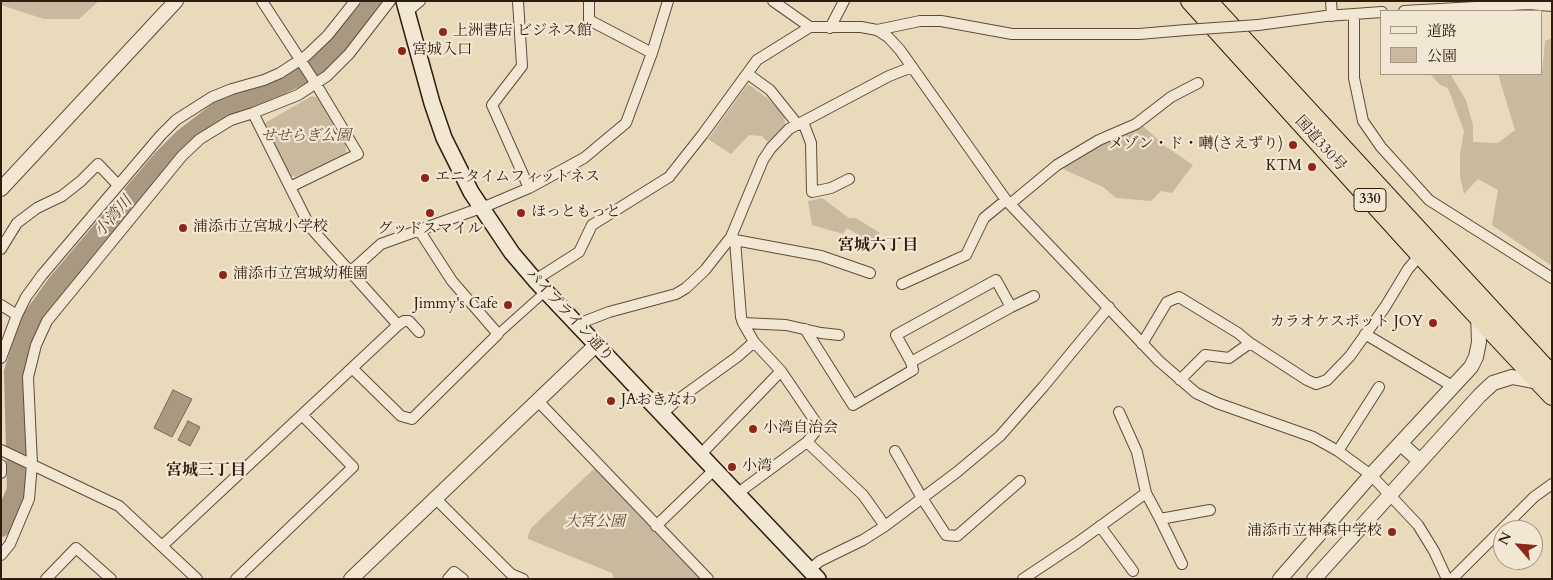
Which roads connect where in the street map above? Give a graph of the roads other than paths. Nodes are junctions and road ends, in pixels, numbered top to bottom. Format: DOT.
graph roads {
  1 [pos="176,1"];
  2 [pos="262,1"];
  3 [pos="355,1"];
  4 [pos="420,1"];
  5 [pos="518,1"];
  6 [pos="589,1"];
  7 [pos="668,1"];
  8 [pos="773,1"];
  9 [pos="844,1"];
  10 [pos="1190,1"];
  11 [pos="1208,1"];
  12 [pos="1331,1"];
  13 [pos="1530,3"];
  14 [pos="1494,4"];
  15 [pos="401,5"];
  16 [pos="1455,5"];
  17 [pos="1552,6"];
  18 [pos="1412,10"];
  19 [pos="1380,12"];
  20 [pos="1354,14"];
  21 [pos="1332,16"];
  22 [pos="810,27"];
  23 [pos="830,28"];
  24 [pos="877,30"];
  25 [pos="652,53"];
  26 [pos="299,60"];
  27 [pos="912,67"];
  28 [pos="748,74"];
  29 [pos="1198,83"];
  30 [pos="316,84"];
  31 [pos="253,113"];
  32 [pos="800,124"];
  33 [pos="849,179"];
  34 [pos="3,184"];
  35 [pos="118,185"];
  36 [pos="290,187"];
  37 [pos="529,188"];
  38 [pos="1008,202"];
  39 [pos="481,208"];
  40 [pos="418,230"];
  41 [pos="733,239"];
  42 [pos="1,249"];
  43 [pos="1420,255"];
  44 [pos="350,272"];
  45 [pos="870,273"];
  46 [pos="1552,278"];
  47 [pos="902,284"];
  48 [pos="540,286"];
  49 [pos="1034,296"];
  50 [pos="1,305"];
  51 [pos="1010,307"];
  52 [pos="1109,307"];
  53 [pos="17,315"];
  54 [pos="1478,315"];
  55 [pos="743,323"];
  56 [pos="578,324"];
  57 [pos="398,325"];
  58 [pos="804,329"];
  59 [pos="420,332"];
  60 [pos="498,334"];
  61 [pos="1366,334"];
  62 [pos="839,335"];
  63 [pos="754,342"];
  64 [pos="1250,343"];
  65 [pos="1142,344"];
  66 [pos="596,345"];
  67 [pos="1,358"];
  68 [pos="911,362"];
  69 [pos="352,368"];
  70 [pos="781,371"];
  71 [pos="1545,378"];
  72 [pos="1180,380"];
  73 [pos="1379,387"];
  74 [pos="1454,387"];
  75 [pos="1552,396"];
  76 [pos="537,400"];
  77 [pos="1119,412"];
  78 [pos="662,414"];
  79 [pos="303,416"];
  80 [pos="807,442"];
  81 [pos="1400,444"];
  82 [pos="1,450"];
  83 [pos="895,451"];
  84 [pos="1338,451"];
  85 [pos="700,454"];
  86 [pos="1420,461"];
  87 [pos="32,464"];
  88 [pos="1,465"];
  89 [pos="715,469"];
  90 [pos="1,473"];
  91 [pos="1371,475"];
  92 [pos="1020,481"];
  93 [pos="1552,484"];
  94 [pos="738,493"];
  95 [pos="1146,493"];
  96 [pos="1389,495"];
  97 [pos="435,498"];
  98 [pos="922,498"];
  99 [pos="1210,510"];
  100 [pos="1160,520"];
  101 [pos="656,526"];
  102 [pos="886,526"];
  103 [pos="1100,526"];
  104 [pos="162,546"];
  105 [pos="1,555"];
  106 [pos="1182,564"];
  107 [pos="1133,571"];
  108 [pos="814,574"];
  109 [pos="509,576"];
  110 [pos="46,579"];
  111 [pos="111,579"];
  112 [pos="197,579"];
  113 [pos="236,579"];
  114 [pos="351,579"];
  115 [pos="448,579"];
  116 [pos="463,579"];
  117 [pos="522,579"];
  118 [pos="708,579"];
  119 [pos="1024,579"];
  120 [pos="1280,579"];
  121 [pos="1314,579"];
  122 [pos="1447,579"];
  123 [pos="1452,579"];
  1 -- 34 [label="street"];
  2 -- 26 [label="street"];
  3 -- 26 [label="street"];
  4 -- 15 [label="street"];
  5 -- 37 [label="street"];
  6 -- 25 [label="street"];
  7 -- 25 [label="street"];
  8 -- 22 [label="street"];
  9 -- 23 [label="street"];
  10 -- 43 [label="highway, 国道330号 / 330"];
  11 -- 71 [label="highway, 国道330号 / 330"];
  12 -- 21 [label="street"];
  13 -- 14 [label="street"];
  13 -- 17 [label="street"];
  14 -- 16 [label="street"];
  15 -- 30 [label="street"];
  15 -- 39 [label="main road, パイプライン通り"];
  16 -- 18 [label="street"];
  19 -- 20 [label="street"];
  20 -- 21 [label="street"];
  20 -- 46 [label="street"];
  21 -- 24 [label="street, bridge"];
  22 -- 23 [label="street"];
  22 -- 28 [label="street"];
  23 -- 24 [label="street"];
  24 -- 27 [label="street"];
  25 -- 37 [label="street"];
  26 -- 30 [label="street"];
  26 -- 35 [label="street"];
  27 -- 32 [label="street"];
  27 -- 38 [label="street"];
  28 -- 32 [label="street"];
  28 -- 48 [label="street"];
  29 -- 38 [label="street"];
  30 -- 31 [label="street"];
  30 -- 36 [label="street"];
  31 -- 36 [label="street"];
  31 -- 87 [label="street"];
  32 -- 33 [label="street"];
  32 -- 41 [label="street"];
  35 -- 42 [label="street"];
  35 -- 53 [label="street"];
  36 -- 44 [label="street"];
  37 -- 39 [label="street"];
  38 -- 47 [label="street"];
  38 -- 52 [label="street"];
  39 -- 40 [label="street"];
  39 -- 48 [label="main road, パイプライン通り"];
  40 -- 44 [label="street"];
  40 -- 60 [label="street"];
  41 -- 45 [label="street"];
  41 -- 55 [label="street"];
  41 -- 56 [label="street"];
  43 -- 54 [label="highway, 国道330号 / 330"];
  43 -- 61 [label="street"];
  44 -- 57 [label="street"];
  48 -- 56 [label="main road, パイプライン通り"];
  48 -- 60 [label="street"];
  49 -- 51 [label="street"];
  50 -- 53 [label="street"];
  51 -- 68 [label="street"];
  51 -- 68 [label="street"];
  52 -- 65 [label="street"];
  52 -- 98 [label="street"];
  53 -- 67 [label="street"];
  54 -- 71 [label="highway, 国道330号 / 330"];
  54 -- 74 [label="street"];
  55 -- 58 [label="street"];
  55 -- 63 [label="street"];
  56 -- 66 [label="main road, パイプライン通り"];
  57 -- 59 [label="street"];
  57 -- 69 [label="street"];
  58 -- 62 [label="street"];
  58 -- 68 [label="street"];
  60 -- 69 [label="street"];
  61 -- 64 [label="street"];
  61 -- 74 [label="street"];
  63 -- 70 [label="street"];
  63 -- 78 [label="street"];
  64 -- 65 [label="street"];
  64 -- 72 [label="street"];
  65 -- 72 [label="street"];
  66 -- 76 [label="street"];
  66 -- 78 [label="main road, パイプライン通り"];
  69 -- 79 [label="street"];
  70 -- 80 [label="street"];
  70 -- 85 [label="street"];
  71 -- 75 [label="highway, 国道330号 / 330"];
  71 -- 86 [label="street"];
  72 -- 84 [label="street"];
  73 -- 84 [label="street"];
  74 -- 81 [label="street"];
  76 -- 97 [label="street"];
  76 -- 101 [label="street"];
  77 -- 95 [label="street"];
  78 -- 85 [label="main road, パイプライン通り"];
  79 -- 104 [label="street"];
  79 -- 113 [label="street"];
  80 -- 94 [label="street"];
  80 -- 102 [label="street"];
  81 -- 86 [label="street"];
  81 -- 91 [label="street"];
  82 -- 87 [label="street"];
  83 -- 98 [label="street"];
  84 -- 91 [label="street"];
  85 -- 89 [label="main road, パイプライン通り"];
  86 -- 96 [label="street"];
  87 -- 104 [label="street"];
  87 -- 105 [label="street"];
  88 -- 90 [label="street"];
  89 -- 94 [label="main road, パイプライン通り"];
  89 -- 101 [label="street"];
  91 -- 96 [label="street"];
  91 -- 120 [label="street"];
  92 -- 98 [label="street"];
  93 -- 123 [label="street"];
  94 -- 108 [label="main road, パイプライン通り"];
  95 -- 100 [label="street"];
  95 -- 103 [label="street"];
  96 -- 121 [label="street"];
  96 -- 122 [label="street"];
  97 -- 109 [label="street"];
  97 -- 114 [label="street"];
  98 -- 102 [label="street"];
  99 -- 100 [label="street"];
  100 -- 106 [label="street"];
  101 -- 118 [label="street"];
  102 -- 108 [label="street"];
  103 -- 107 [label="street"];
  103 -- 119 [label="street"];
  104 -- 112 [label="street"];
  109 -- 117 [label="street"];
  110 -- 111 [label="street"];
  115 -- 116 [label="street"];
}
